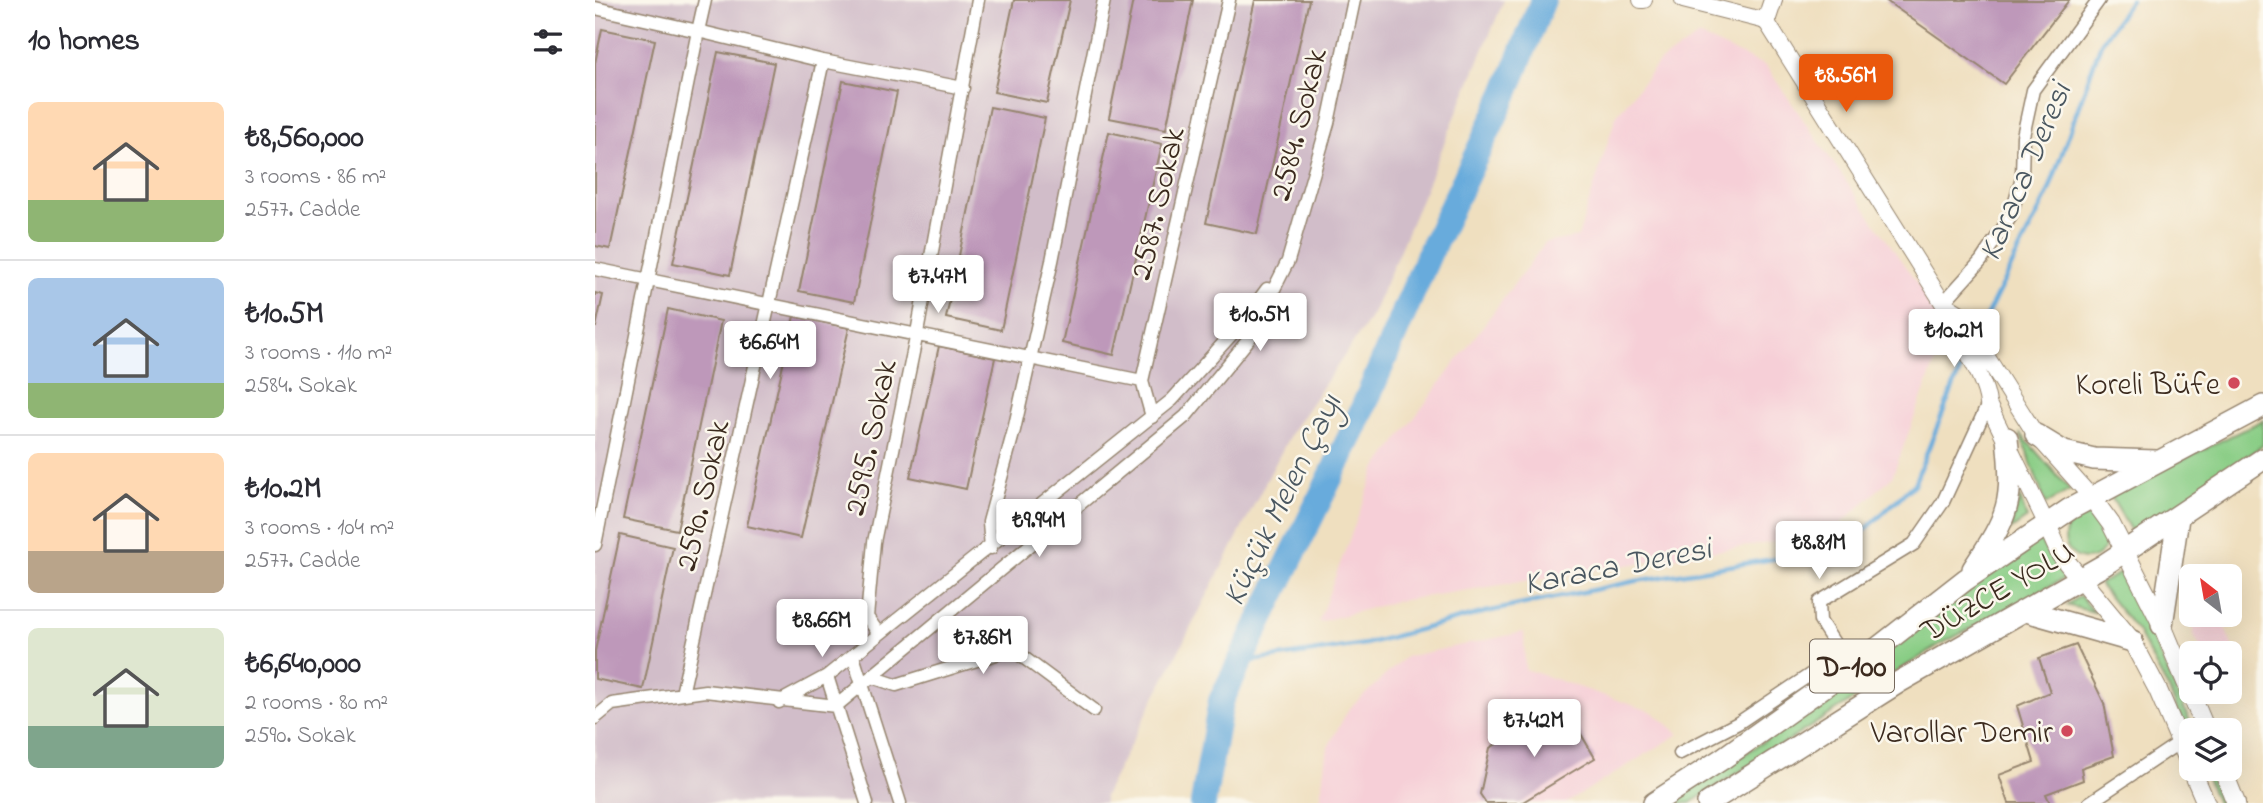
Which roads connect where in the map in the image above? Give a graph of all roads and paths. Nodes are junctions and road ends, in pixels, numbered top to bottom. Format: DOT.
graph roads {
  1 [pos="705,0"];
  2 [pos="978,0"];
  3 [pos="1104,0"];
  4 [pos="1229,0"];
  5 [pos="1354,0"];
  6 [pos="1683,0"];
  7 [pos="1773,0"];
  8 [pos="2099,0"];
  9 [pos="595,8"];
  10 [pos="1766,20"];
  11 [pos="698,31"];
  12 [pos="823,61"];
  13 [pos="963,88"];
  14 [pos="1288,261"];
  15 [pos="595,269"];
  16 [pos="647,279"];
  17 [pos="1943,303"];
  18 [pos="769,304"];
  19 [pos="918,333"];
  20 [pos="1030,357"];
  21 [pos="1142,381"];
  22 [pos="1988,396"];
  23 [pos="2263,404"];
  24 [pos="1152,417"];
  25 [pos="2036,435"];
  26 [pos="2007,438"];
  27 [pos="2263,459"];
  28 [pos="2158,461"];
  29 [pos="2092,498"];
  30 [pos="2178,518"];
  31 [pos="2047,525"];
  32 [pos="595,545"];
  33 [pos="991,548"];
  34 [pos="2123,553"];
  35 [pos="2082,578"];
  36 [pos="1965,580"];
  37 [pos="2026,611"];
  38 [pos="2162,625"];
  39 [pos="879,634"];
  40 [pos="2132,641"];
  41 [pos="853,656"];
  42 [pos="827,676"];
  43 [pos="872,677"];
  44 [pos="861,687"];
  45 [pos="683,694"];
  46 [pos="778,702"];
  47 [pos="836,706"];
  48 [pos="1094,710"];
  49 [pos="595,718"];
  50 [pos="2201,718"];
  51 [pos="2179,740"];
  52 [pos="2179,743"];
  53 [pos="1680,753"];
  54 [pos="2197,781"];
  55 [pos="2227,781"];
  56 [pos="867,803"];
  57 [pos="899,803"];
  58 [pos="1654,803"];
  59 [pos="1708,803"];
  60 [pos="2089,803"];
  61 [pos="2206,803"];
  62 [pos="2236,803"];
  1 -- 11 [label="street"];
  2 -- 13 [label="street, 2595. Sokak"];
  3 -- 20 [label="street"];
  4 -- 21 [label="street, 2587. Sokak"];
  5 -- 14 [label="street, 2584. Sokak"];
  6 -- 10 [label="street"];
  7 -- 10 [label="main road"];
  8 -- 17 [label="street"];
  9 -- 11 [label="street"];
  10 -- 17 [label="street"];
  11 -- 12 [label="street"];
  11 -- 16 [label="street"];
  12 -- 13 [label="street"];
  12 -- 18 [label="street, 2590. Sokak"];
  13 -- 19 [label="street, 2595. Sokak"];
  14 -- 24 [label="street, 2584. Sokak"];
  14 -- 43 [label="street, 2584. Sokak"];
  15 -- 16 [label="street"];
  16 -- 18 [label="street"];
  16 -- 32 [label="street"];
  17 -- 22 [label="street"];
  17 -- 25 [label="street"];
  18 -- 19 [label="street"];
  18 -- 45 [label="street, 2590. Sokak"];
  19 -- 20 [label="street"];
  19 -- 39 [label="street, 2595. Sokak"];
  20 -- 21 [label="street"];
  20 -- 33 [label="street"];
  21 -- 24 [label="street, 2587. Sokak"];
  22 -- 26 [label="street"];
  22 -- 53 [label="street"];
  23 -- 28 [label="highway, D-100"];
  24 -- 33 [label="street, 2584. Sokak"];
  25 -- 28 [label="highway"];
  25 -- 29 [label="street"];
  26 -- 31 [label="street"];
  26 -- 36 [label="highway"];
  27 -- 30 [label="highway, D-100"];
  28 -- 29 [label="highway, D-100"];
  29 -- 31 [label="highway, D-100"];
  29 -- 34 [label="main road"];
  30 -- 34 [label="highway, D-100"];
  30 -- 38 [label="highway"];
  31 -- 35 [label="main road"];
  31 -- 36 [label="highway, D-100"];
  33 -- 39 [label="street, 2584. Sokak"];
  34 -- 35 [label="highway, DÜZCE YOLU / D-100"];
  34 -- 38 [label="main road"];
  35 -- 37 [label="highway, DÜZCE YOLU / D-100"];
  35 -- 40 [label="main road"];
  36 -- 58 [label="highway, D-100"];
  37 -- 40 [label="highway"];
  37 -- 59 [label="highway, DÜZCE YOLU / D-100"];
  38 -- 50 [label="main road"];
  39 -- 41 [label="street, 2584. Sokak"];
  40 -- 51 [label="main road"];
  41 -- 42 [label="street, 2584. Sokak"];
  41 -- 44 [label="street"];
  42 -- 46 [label="street, 2584. Sokak"];
  42 -- 47 [label="street"];
  43 -- 44 [label="street, 2584. Sokak"];
  43 -- 48 [label="street"];
  44 -- 47 [label="street, 2584. Sokak"];
  44 -- 57 [label="street"];
  45 -- 46 [label="street"];
  45 -- 49 [label="street"];
  46 -- 47 [label="street"];
  47 -- 56 [label="street"];
  52 -- 60 [label="street"];
  54 -- 61 [label="main road"];
  55 -- 62 [label="main road"];
}
